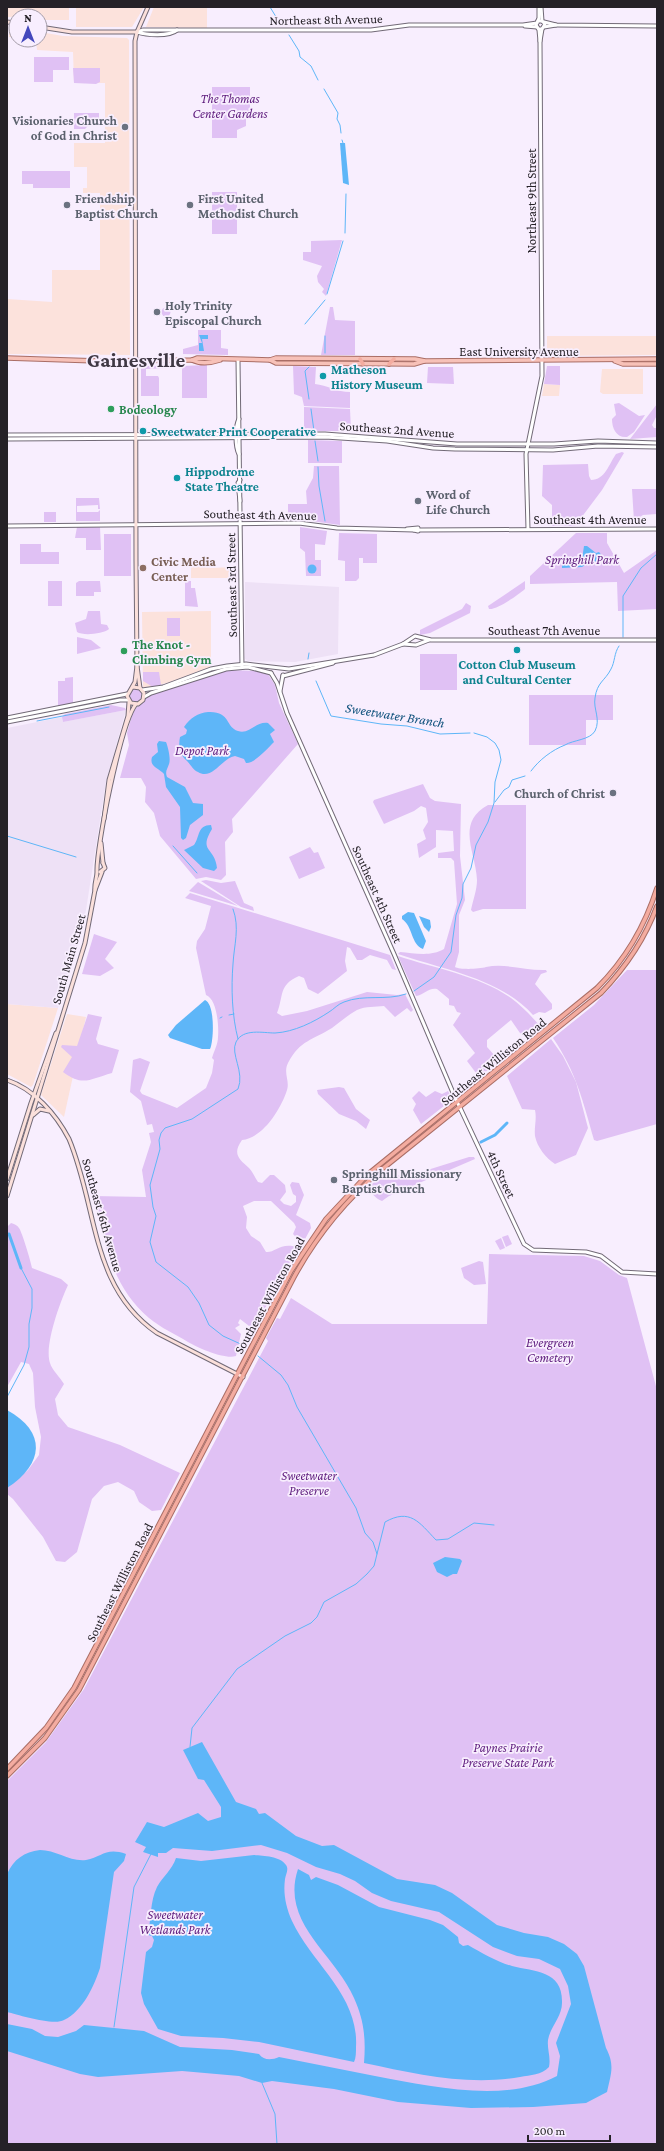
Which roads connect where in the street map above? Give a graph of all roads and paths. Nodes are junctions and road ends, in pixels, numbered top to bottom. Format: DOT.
graph roads {
  1 [pos="148,7"];
  2 [pos="540,7"];
  3 [pos="543,22"];
  4 [pos="556,25"];
  5 [pos="539,26"];
  6 [pos="657,26"];
  7 [pos="48,28"];
  8 [pos="136,32"];
  9 [pos="7,358"];
  10 [pos="360,359"];
  11 [pos="394,359"];
  12 [pos="657,359"];
  13 [pos="238,360"];
  14 [pos="270,360"];
  15 [pos="135,361"];
  16 [pos="425,361"];
  17 [pos="542,361"];
  18 [pos="613,361"];
  19 [pos="363,364"];
  20 [pos="389,364"];
  21 [pos="657,364"];
  22 [pos="7,436"];
  23 [pos="239,436"];
  24 [pos="296,436"];
  25 [pos="136,437"];
  26 [pos="7,439"];
  27 [pos="657,443"];
  28 [pos="528,444"];
  29 [pos="657,448"];
  30 [pos="527,449"];
  31 [pos="136,523"];
  32 [pos="240,523"];
  33 [pos="7,526"];
  34 [pos="528,529"];
  35 [pos="657,529"];
  36 [pos="419,637"];
  37 [pos="412,638"];
  38 [pos="431,640"];
  39 [pos="657,640"];
  40 [pos="420,642"];
  41 [pos="403,644"];
  42 [pos="412,644"];
  43 [pos="334,662"];
  44 [pos="137,666"];
  45 [pos="242,666"];
  46 [pos="274,668"];
  47 [pos="282,670"];
  48 [pos="271,673"];
  49 [pos="282,677"];
  50 [pos="274,679"];
  51 [pos="133,687"];
  52 [pos="141,689"];
  53 [pos="127,694"];
  54 [pos="280,696"];
  55 [pos="144,697"];
  56 [pos="129,701"];
  57 [pos="136,704"];
  58 [pos="7,718"];
  59 [pos="7,722"];
  60 [pos="104,819"];
  61 [pos="101,843"];
  62 [pos="102,863"];
  63 [pos="97,864"];
  64 [pos="97,870"];
  65 [pos="102,872"];
  66 [pos="657,888"];
  67 [pos="95,890"];
  68 [pos="657,906"];
  69 [pos="589,996"];
  70 [pos="593,1000"];
  71 [pos="56,1033"];
  72 [pos="528,1045"];
  73 [pos="531,1050"];
  74 [pos="7,1080"];
  75 [pos="33,1095"];
  76 [pos="37,1098"];
  77 [pos="457,1102"];
  78 [pos="460,1107"];
  79 [pos="50,1112"];
  80 [pos="31,1118"];
  81 [pos="412,1138"];
  82 [pos="415,1142"];
  83 [pos="14,1155"];
  84 [pos="19,1157"];
  85 [pos="7,1179"];
  86 [pos="8,1188"];
  87 [pos="7,1196"];
  88 [pos="326,1219"];
  89 [pos="330,1222"];
  90 [pos="657,1274"];
  91 [pos="238,1374"];
  92 [pos="242,1377"];
  93 [pos="167,1510"];
  94 [pos="172,1512"];
  95 [pos="7,1769"];
  96 [pos="7,1776"];
  1 -- 8 [label="main road"];
  2 -- 3 [label="street, Northeast 9th Street"];
  2 -- 5 [label="street, Northeast 9th Street"];
  3 -- 4 [label="street, Northeast 8th Avenue"];
  3 -- 5 [label="street, Northeast 8th Avenue"];
  3 -- 5 [label="street, Northeast 9th Street"];
  4 -- 5 [label="street, Northeast 8th Avenue"];
  4 -- 6 [label="street, Northeast 8th Avenue"];
  5 -- 8 [label="street, Northeast 8th Avenue"];
  5 -- 17 [label="street, Northeast 9th Street"];
  7 -- 8 [label="main road"];
  8 -- 15 [label="main road"];
  9 -- 15 [label="main road, East University Avenue"];
  10 -- 11 [label="main road, East University Avenue"];
  10 -- 14 [label="main road, East University Avenue"];
  10 -- 19 [label="highway"];
  11 -- 16 [label="main road, East University Avenue"];
  11 -- 20 [label="highway"];
  12 -- 18 [label="main road, East University Avenue"];
  13 -- 14 [label="main road, East University Avenue"];
  13 -- 15 [label="main road, East University Avenue"];
  13 -- 23 [label="street, Southeast 3rd Street"];
  14 -- 19 [label="main road, East University Avenue"];
  15 -- 25 [label="main road"];
  16 -- 17 [label="main road, East University Avenue"];
  16 -- 20 [label="main road, East University Avenue"];
  17 -- 18 [label="main road, East University Avenue"];
  17 -- 28 [label="street, Northeast 9th Street"];
  18 -- 21 [label="main road, East University Avenue"];
  19 -- 20 [label="main road, East University Avenue"];
  22 -- 25 [label="street"];
  23 -- 24 [label="street, Southeast 2nd Avenue"];
  23 -- 25 [label="street, Southeast 2nd Avenue"];
  23 -- 32 [label="street, Southeast 3rd Street"];
  24 -- 28 [label="street, Southeast 2nd Avenue"];
  24 -- 30 [label="street, Southeast 2nd Avenue"];
  25 -- 26 [label="street"];
  25 -- 31 [label="main road"];
  27 -- 28 [label="street, Southeast 2nd Avenue"];
  28 -- 30 [label="street, Northeast 9th Street"];
  29 -- 30 [label="street, Southeast 2nd Avenue"];
  30 -- 34 [label="street, Northeast 9th Street"];
  31 -- 32 [label="street, Southeast 4th Avenue"];
  31 -- 33 [label="street, Southeast 4th Avenue"];
  31 -- 44 [label="main road"];
  32 -- 34 [label="street, Southeast 4th Avenue"];
  32 -- 45 [label="street, Southeast 3rd Street"];
  34 -- 35 [label="street, Southeast 4th Avenue"];
  36 -- 37 [label="street"];
  36 -- 38 [label="street, Southeast 7th Avenue"];
  36 -- 40 [label="street"];
  37 -- 41 [label="street"];
  37 -- 42 [label="street"];
  38 -- 39 [label="street, Southeast 7th Avenue"];
  38 -- 40 [label="street, Southeast 7th Avenue"];
  40 -- 42 [label="street"];
  41 -- 42 [label="street"];
  41 -- 43 [label="street"];
  43 -- 47 [label="street"];
  43 -- 49 [label="street"];
  44 -- 51 [label="main road"];
  44 -- 52 [label="main road"];
  45 -- 46 [label="street"];
  45 -- 48 [label="street"];
  45 -- 52 [label="street"];
  45 -- 55 [label="street"];
  46 -- 47 [label="street"];
  46 -- 48 [label="street"];
  47 -- 49 [label="street, Southeast 4th Street"];
  48 -- 50 [label="street, Southeast 4th Street"];
  49 -- 50 [label="street"];
  49 -- 54 [label="street, Southeast 4th Street"];
  50 -- 54 [label="street, Southeast 4th Street"];
  51 -- 52 [label="main road"];
  51 -- 53 [label="main road"];
  52 -- 55 [label="main road"];
  53 -- 56 [label="main road"];
  53 -- 58 [label="street"];
  54 -- 77 [label="street, Southeast 4th Street"];
  55 -- 57 [label="main road"];
  56 -- 57 [label="main road"];
  56 -- 59 [label="street"];
  56 -- 60 [label="main road"];
  57 -- 60 [label="main road"];
  60 -- 61 [label="main road"];
  61 -- 62 [label="main road"];
  61 -- 63 [label="main road"];
  62 -- 63 [label="main road"];
  62 -- 65 [label="main road"];
  63 -- 64 [label="main road, South Main Street"];
  64 -- 65 [label="main road"];
  64 -- 67 [label="main road, South Main Street"];
  65 -- 67 [label="main road, South Main Street"];
  66 -- 69 [label="highway, Southeast Williston Road"];
  67 -- 71 [label="main road, South Main Street"];
  68 -- 70 [label="highway, Southeast Williston Road"];
  69 -- 70 [label="highway"];
  69 -- 72 [label="highway, Southeast Williston Road"];
  70 -- 73 [label="highway, Southeast Williston Road"];
  71 -- 75 [label="main road, South Main Street"];
  71 -- 76 [label="main road, South Main Street"];
  72 -- 73 [label="highway"];
  72 -- 77 [label="highway, Southeast Williston Road"];
  73 -- 78 [label="highway, Southeast Williston Road"];
  74 -- 75 [label="main road, Southeast 16th Avenue"];
  75 -- 76 [label="main road, Southeast 16th Avenue"];
  75 -- 83 [label="main road, South Main Street"];
  76 -- 79 [label="main road, Southeast 16th Avenue"];
  76 -- 80 [label="main road, South Main Street"];
  77 -- 78 [label="street, 4th Street"];
  77 -- 81 [label="highway, Southeast Williston Road"];
  78 -- 82 [label="highway, Southeast Williston Road"];
  78 -- 90 [label="street, 4th Street"];
  79 -- 80 [label="main road"];
  79 -- 91 [label="main road, Southeast 16th Avenue"];
  80 -- 84 [label="main road, South Main Street"];
  81 -- 82 [label="highway"];
  81 -- 88 [label="highway, Southeast Williston Road"];
  82 -- 89 [label="highway, Southeast Williston Road"];
  83 -- 84 [label="main road"];
  83 -- 85 [label="main road, South Main Street"];
  84 -- 86 [label="main road, South Main Street"];
  86 -- 87 [label="main road, South Main Street"];
  88 -- 89 [label="highway"];
  88 -- 91 [label="highway, Southeast Williston Road"];
  89 -- 92 [label="highway, Southeast Williston Road"];
  91 -- 92 [label="main road, Southeast 16th Avenue"];
  91 -- 93 [label="highway, Southeast Williston Road"];
  92 -- 94 [label="highway, Southeast Williston Road"];
  93 -- 94 [label="highway"];
  93 -- 95 [label="highway, Southeast Williston Road"];
  94 -- 96 [label="highway, Southeast Williston Road"];
}
